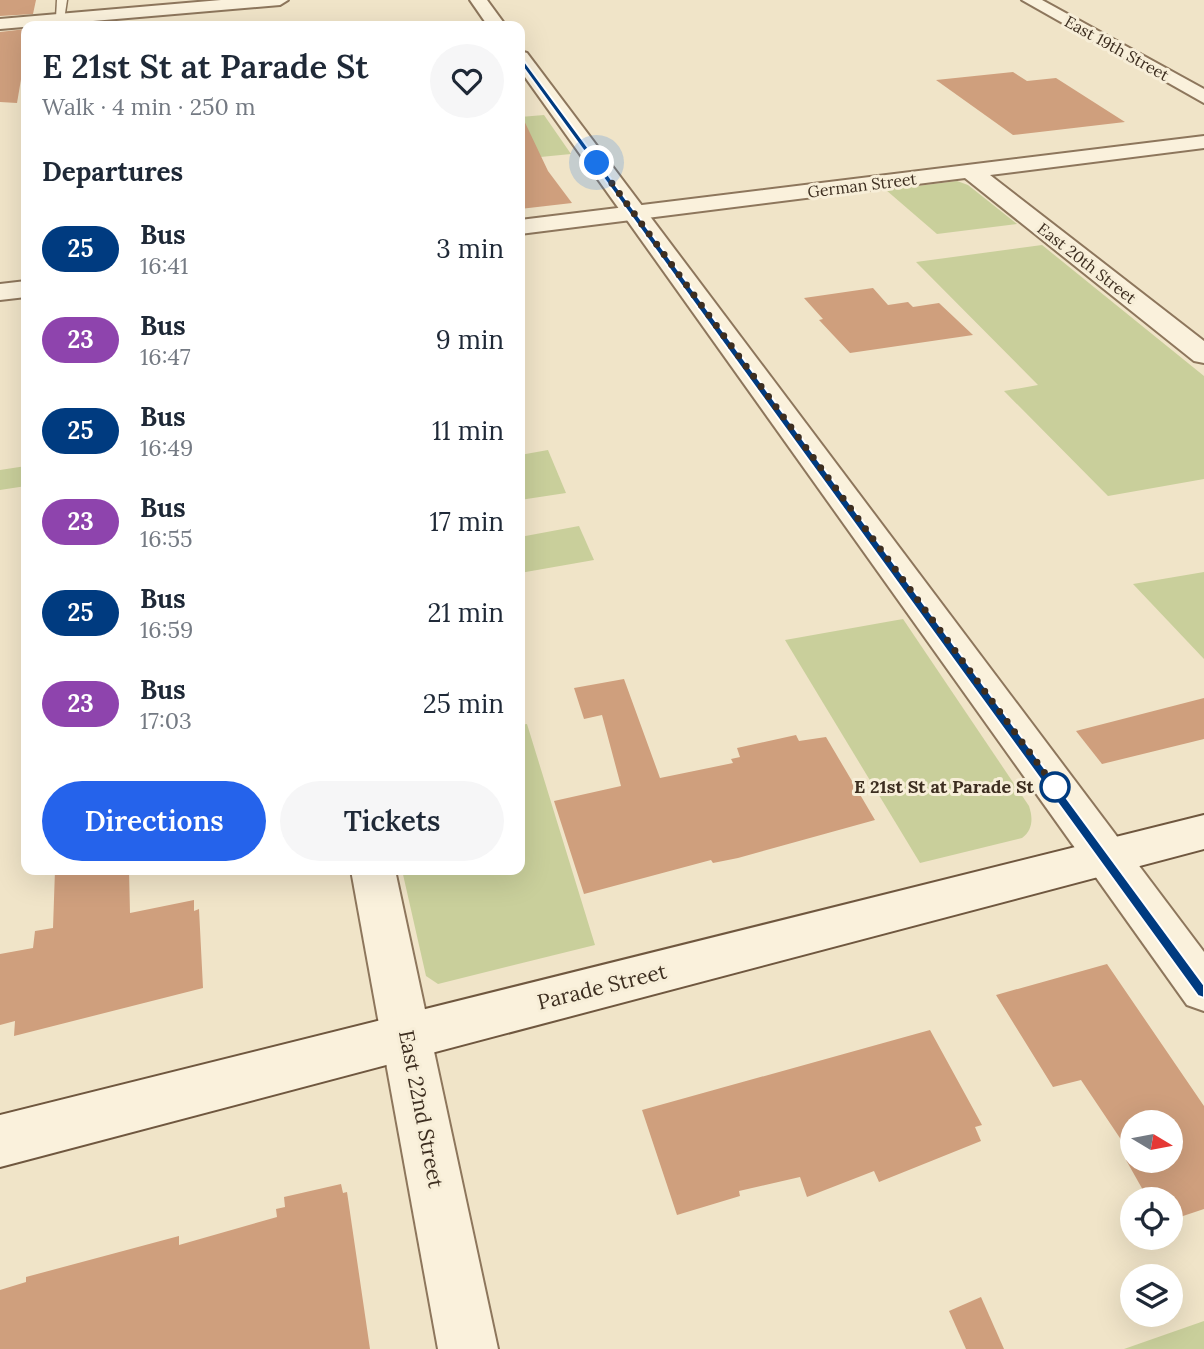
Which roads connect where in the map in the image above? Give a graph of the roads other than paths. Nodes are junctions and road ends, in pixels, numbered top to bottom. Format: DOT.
graph roads {
  1 [pos="62,0"];
  2 [pos="280,0"];
  3 [pos="478,0"];
  4 [pos="1030,0"];
  5 [pos="199,3"];
  6 [pos="61,18"];
  7 [pos="21,21"];
  8 [pos="24,21"];
  9 [pos="201,21"];
  10 [pos="493,21"];
  11 [pos="0,23"];
  12 [pos="525,64"];
  13 [pos="1204,97"];
  14 [pos="1204,142"];
  15 [pos="970,171"];
  16 [pos="634,213"];
  17 [pos="525,226"];
  18 [pos="21,290"];
  19 [pos="0,292"];
  20 [pos="1204,355"];
  21 [pos="1204,832"];
  22 [pos="1107,858"];
  23 [pos="374,875"];
  24 [pos="1204,990"];
  25 [pos="407,1037"];
  26 [pos="0,1141"];
  27 [pos="468,1349"];
  1 -- 6 [label="lane"];
  2 -- 5 [label="street"];
  3 -- 10 [label="street"];
  4 -- 13 [label="street, East 19th Street"];
  5 -- 6 [label="street"];
  5 -- 9 [label="street"];
  6 -- 8 [label="street"];
  7 -- 11 [label="street"];
  12 -- 16 [label="street"];
  14 -- 15 [label="street, German Street"];
  15 -- 16 [label="street, German Street"];
  15 -- 20 [label="street, East 20th Street"];
  16 -- 17 [label="street, German Street"];
  16 -- 22 [label="street"];
  18 -- 19 [label="street"];
  21 -- 22 [label="street, Parade Street"];
  22 -- 24 [label="street"];
  22 -- 25 [label="street, Parade Street"];
  23 -- 25 [label="street, East 22nd Street"];
  25 -- 26 [label="street, Parade Street"];
  25 -- 27 [label="street, East 22nd Street"];
}
